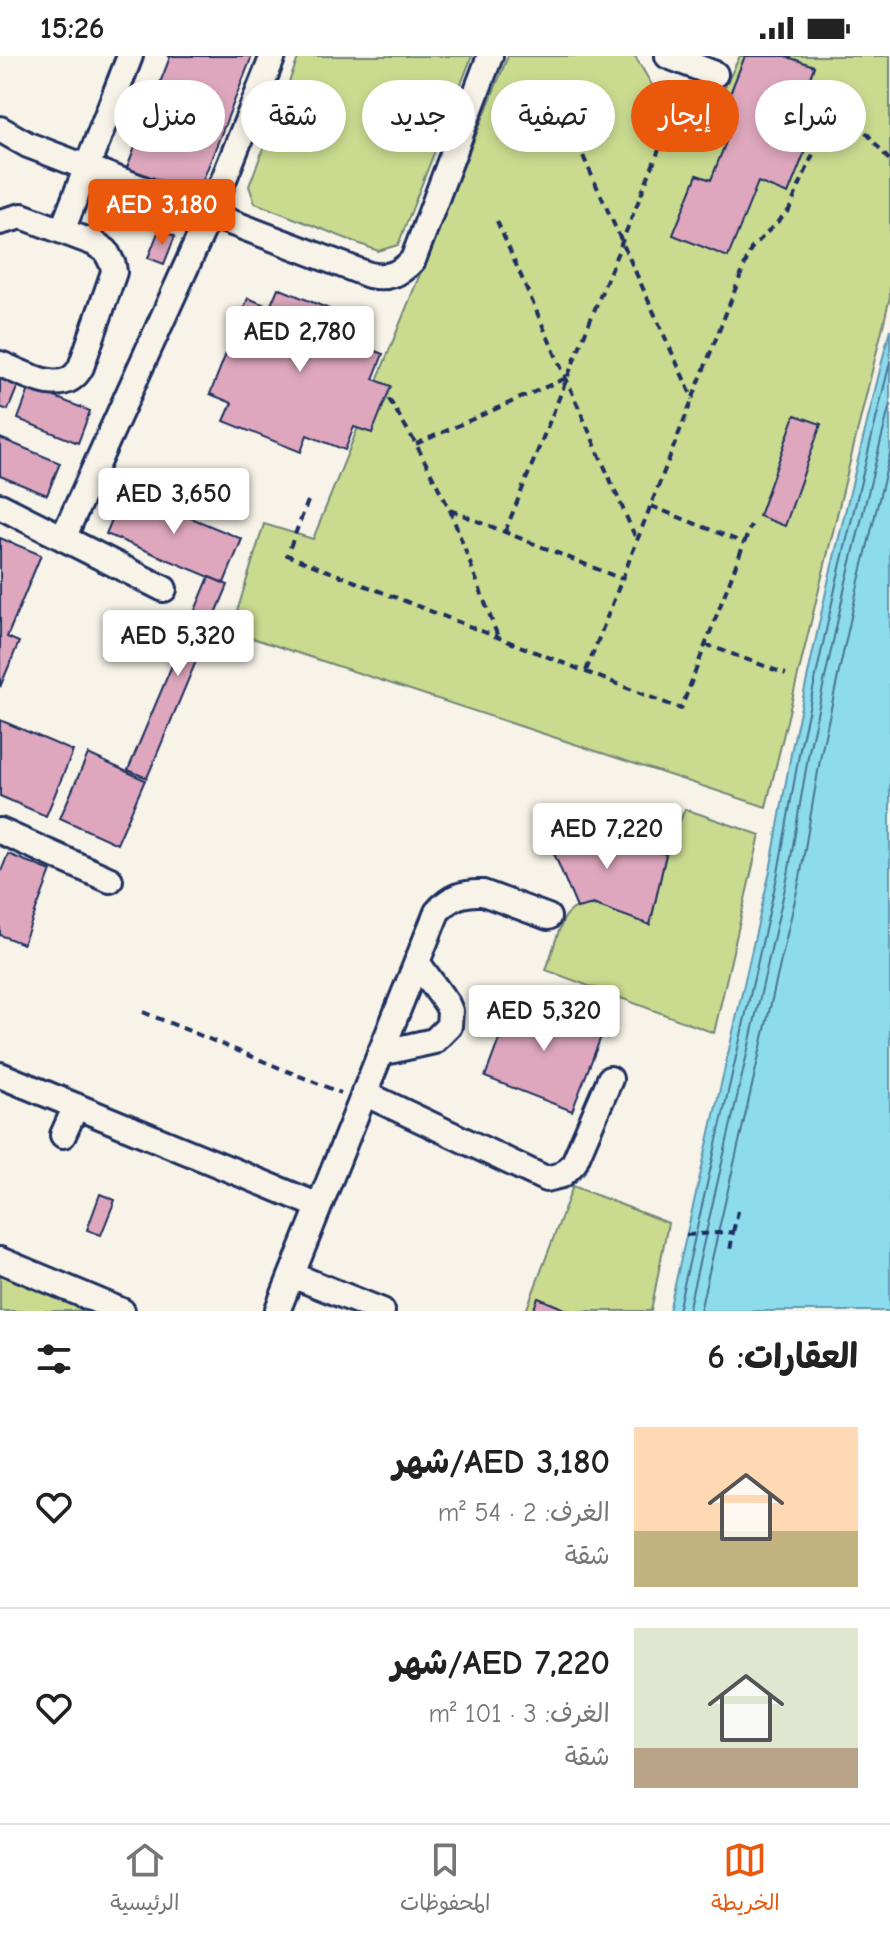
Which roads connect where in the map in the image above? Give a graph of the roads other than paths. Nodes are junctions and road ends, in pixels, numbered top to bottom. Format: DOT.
graph roads {
  1 [pos="130,56"];
  2 [pos="273,56"];
  3 [pos="490,56"];
  4 [pos="668,56"];
  5 [pos="715,74"];
  6 [pos="0,129"];
  7 [pos="86,166"];
  8 [pos="210,214"];
  9 [pos="0,222"];
  10 [pos="62,231"];
  11 [pos="0,364"];
  12 [pos="0,506"];
  13 [pos="63,538"];
  14 [pos="164,589"];
  15 [pos="0,831"];
  16 [pos="110,880"];
  17 [pos="548,917"];
  18 [pos="417,962"];
  19 [pos="380,1053"];
  20 [pos="0,1075"];
  21 [pos="610,1079"];
  22 [pos="363,1097"];
  23 [pos="76,1106"];
  24 [pos="63,1135"];
  25 [pos="319,1206"];
  26 [pos="0,1260"];
  27 [pos="292,1275"];
  28 [pos="278,1309"];
  29 [pos="122,1311"];
  30 [pos="382,1311"];
  1 -- 7 [label="lane"];
  2 -- 8 [label="lane"];
  3 -- 8 [label="lane"];
  4 -- 5 [label="lane"];
  6 -- 7 [label="lane"];
  7 -- 8 [label="lane"];
  7 -- 10 [label="lane"];
  8 -- 13 [label="lane"];
  9 -- 10 [label="lane"];
  10 -- 11 [label="lane"];
  12 -- 13 [label="lane"];
  13 -- 14 [label="lane"];
  15 -- 16 [label="lane"];
  17 -- 18 [label="lane"];
  18 -- 19 [label="lane"];
  18 -- 19 [label="lane"];
  19 -- 22 [label="lane"];
  20 -- 23 [label="lane"];
  21 -- 22 [label="lane"];
  22 -- 25 [label="lane"];
  23 -- 24 [label="lane"];
  23 -- 25 [label="lane"];
  25 -- 27 [label="lane"];
  26 -- 29 [label="lane"];
  27 -- 28 [label="lane"];
  27 -- 30 [label="lane"];
}
